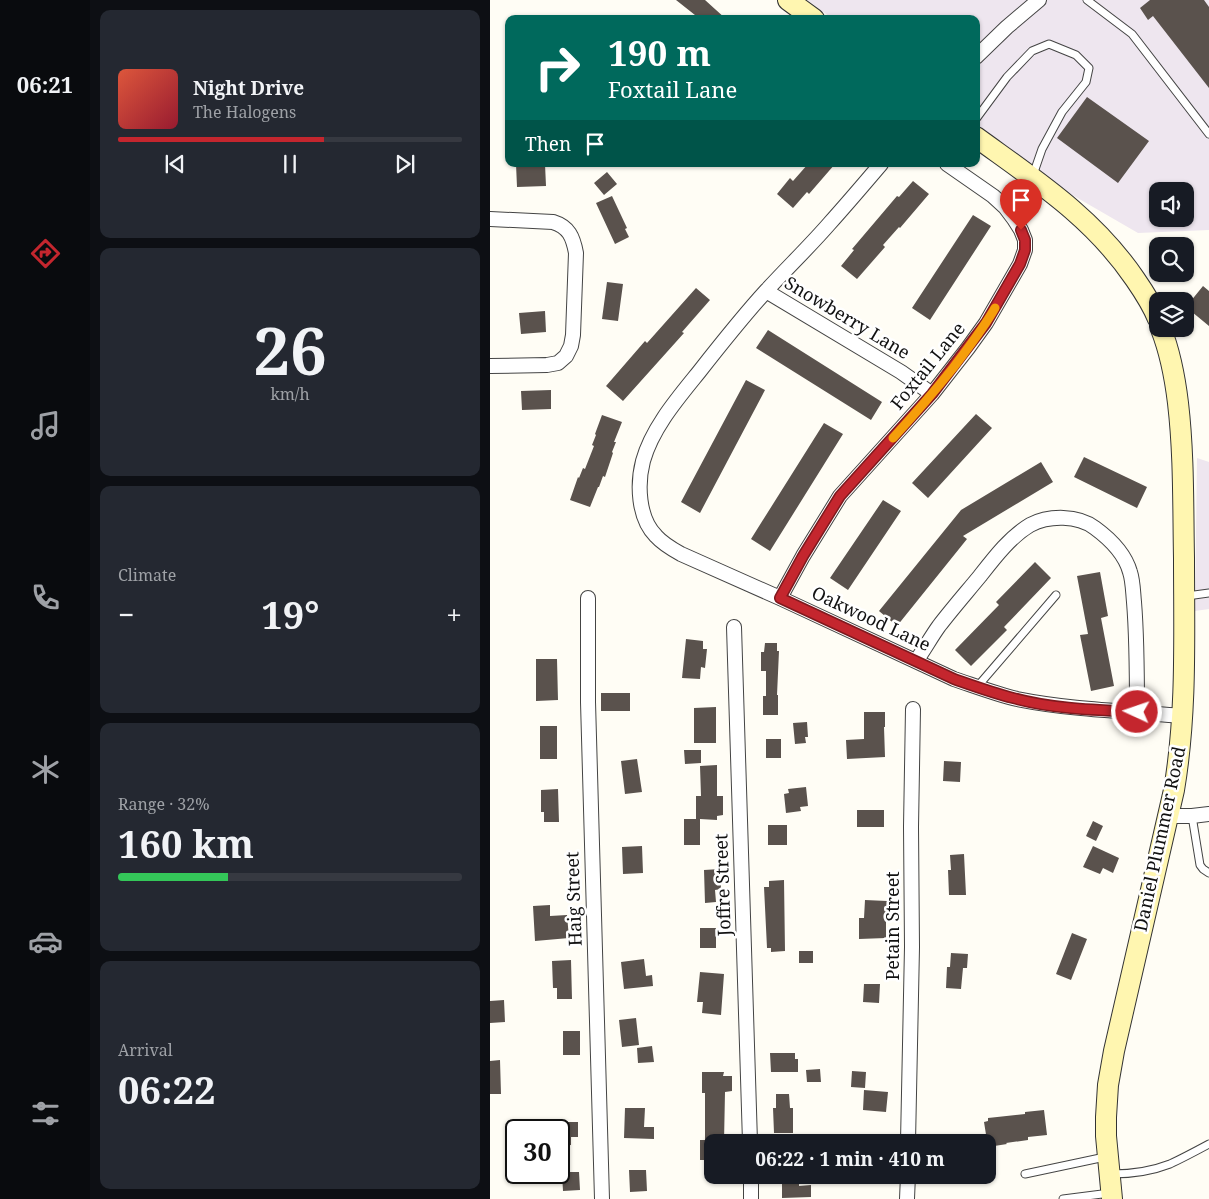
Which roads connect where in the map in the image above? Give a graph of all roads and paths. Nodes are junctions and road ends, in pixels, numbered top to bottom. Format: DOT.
graph roads {
  1 [pos="788,0"];
  2 [pos="1039,0"];
  3 [pos="1087,0"];
  4 [pos="809,15"];
  5 [pos="980,53"];
  6 [pos="980,114"];
  7 [pos="1209,134"];
  8 [pos="980,140"];
  9 [pos="878,167"];
  10 [pos="951,167"];
  11 [pos="1032,178"];
  12 [pos="490,219"];
  13 [pos="766,291"];
  14 [pos="1149,300"];
  15 [pos="1163,337"];
  16 [pos="490,366"];
  17 [pos="932,394"];
  18 [pos="1209,593"];
  19 [pos="1056,596"];
  20 [pos="1184,596"];
  21 [pos="588,598"];
  22 [pos="780,598"];
  23 [pos="734,627"];
  24 [pos="916,661"];
  25 [pos="977,687"];
  26 [pos="913,709"];
  27 [pos="1137,712"];
  28 [pos="1183,716"];
  29 [pos="1209,814"];
  30 [pos="1168,816"];
  31 [pos="1192,816"];
  32 [pos="1209,873"];
  33 [pos="750,1134"];
  34 [pos="908,1134"];
  35 [pos="1209,1144"];
  36 [pos="1025,1174"];
  37 [pos="1110,1180"];
  38 [pos="750,1184"];
  39 [pos="908,1184"];
  40 [pos="1076,1198"];
  41 [pos="602,1199"];
  42 [pos="751,1199"];
  43 [pos="907,1199"];
  44 [pos="1063,1199"];
  1 -- 4 [label="street"];
  2 -- 5 [label="street"];
  3 -- 7 [label="lane"];
  6 -- 11 [label="lane"];
  8 -- 11 [label="street"];
  9 -- 13 [label="street, Oakwood Lane"];
  10 -- 17 [label="street, Foxtail Lane"];
  11 -- 14 [label="street"];
  12 -- 16 [label="street"];
  13 -- 17 [label="street, Snowberry Lane"];
  13 -- 22 [label="street, Oakwood Lane"];
  15 -- 20 [label="street, Daniel Plummer Road"];
  17 -- 22 [label="street, Foxtail Lane"];
  18 -- 20 [label="lane"];
  19 -- 25 [label="lane"];
  20 -- 28 [label="street, Daniel Plummer Road"];
  21 -- 41 [label="street, Haig Street"];
  22 -- 24 [label="street, Oakwood Lane"];
  23 -- 33 [label="street, Joffre Street"];
  24 -- 25 [label="street, Oakwood Lane"];
  24 -- 27 [label="street"];
  25 -- 27 [label="street, Oakwood Lane"];
  26 -- 34 [label="street, Petain Street"];
  27 -- 28 [label="street, Oakwood Lane"];
  28 -- 30 [label="street, Daniel Plummer Road"];
  29 -- 31 [label="street"];
  30 -- 31 [label="street"];
  30 -- 37 [label="street, Daniel Plummer Road"];
  31 -- 32 [label="lane"];
  35 -- 37 [label="lane"];
  36 -- 37 [label="lane"];
  37 -- 40 [label="lane"];
  38 -- 42 [label="street"];
  39 -- 43 [label="street"];
  40 -- 44 [label="lane"];
}
